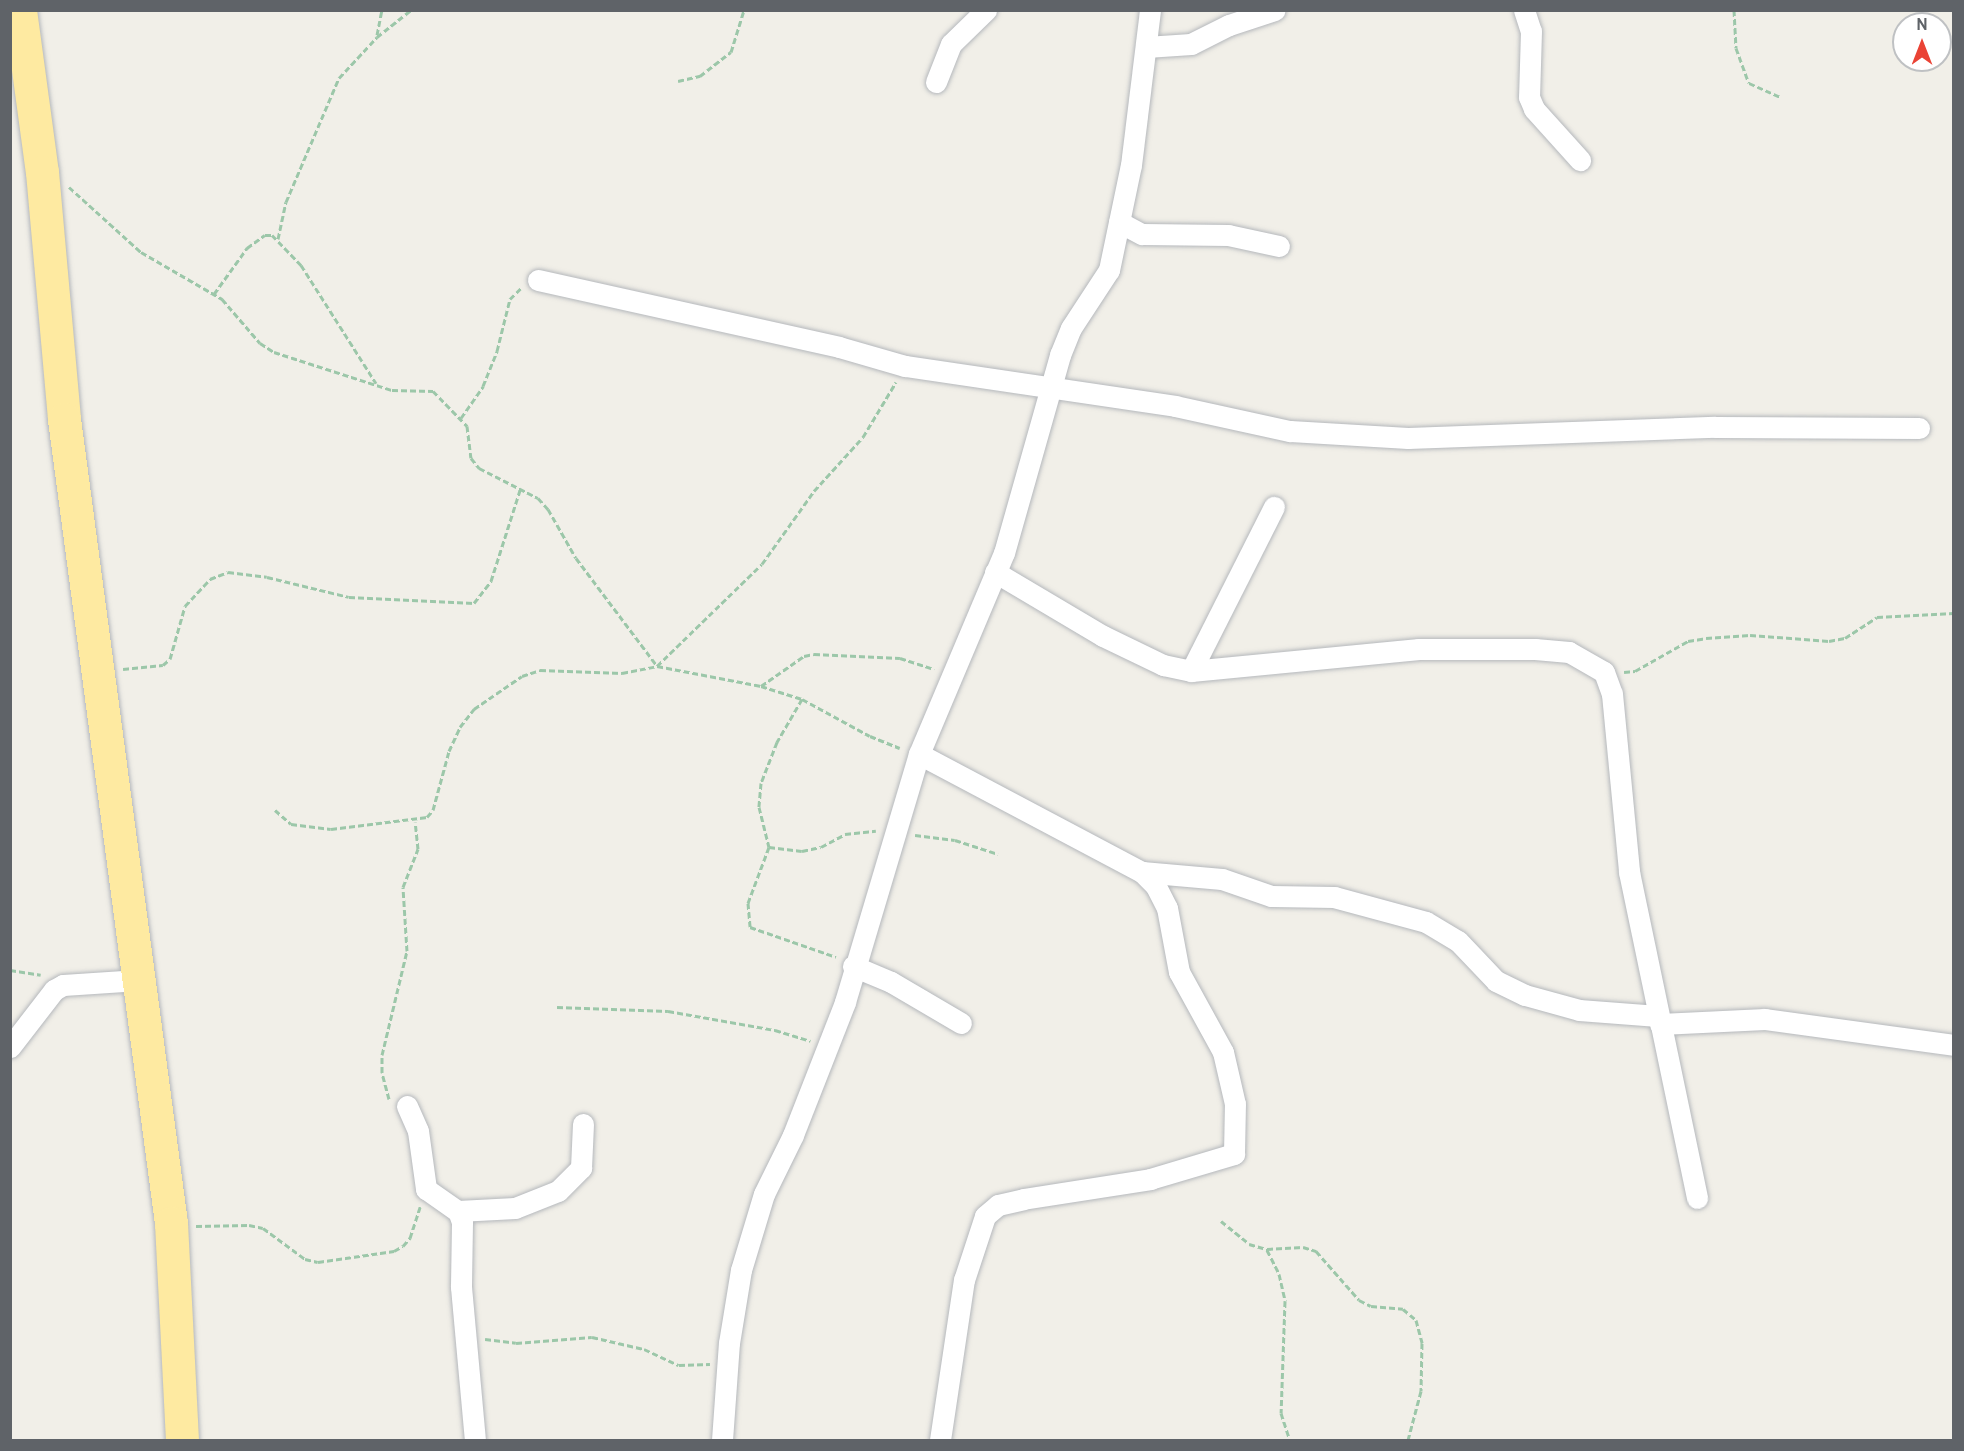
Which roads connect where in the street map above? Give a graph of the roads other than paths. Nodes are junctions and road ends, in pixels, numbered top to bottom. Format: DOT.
graph roads {
  1 [pos="20,10"];
  2 [pos="986,10"];
  3 [pos="1150,10"];
  4 [pos="1275,10"];
  5 [pos="1524,10"];
  6 [pos="1146,47"];
  7 [pos="936,82"];
  8 [pos="1580,160"];
  9 [pos="1119,222"];
  10 [pos="1279,246"];
  11 [pos="538,280"];
  12 [pos="1049,390"];
  13 [pos="1919,428"];
  14 [pos="1274,507"];
  15 [pos="995,572"];
  16 [pos="1191,671"];
  17 [pos="919,754"];
  18 [pos="1142,872"];
  19 [pos="853,967"];
  20 [pos="140,980"];
  21 [pos="1659,1020"];
  22 [pos="962,1023"];
  23 [pos="1953,1045"];
  24 [pos="10,1047"];
  25 [pos="407,1106"];
  26 [pos="583,1124"];
  27 [pos="1696,1198"];
  28 [pos="458,1212"];
  29 [pos="182,1440"];
  30 [pos="475,1440"];
  31 [pos="722,1440"];
  32 [pos="940,1440"];
  1 -- 20 [label="highway"];
  2 -- 7 [label="street"];
  3 -- 6 [label="street"];
  4 -- 6 [label="street"];
  5 -- 8 [label="street"];
  6 -- 9 [label="street"];
  9 -- 10 [label="street"];
  9 -- 12 [label="street"];
  11 -- 12 [label="street"];
  12 -- 13 [label="street"];
  12 -- 15 [label="street"];
  14 -- 16 [label="street"];
  15 -- 16 [label="street"];
  15 -- 17 [label="street"];
  16 -- 21 [label="street"];
  17 -- 18 [label="street"];
  17 -- 19 [label="street"];
  18 -- 21 [label="street"];
  18 -- 32 [label="street"];
  19 -- 22 [label="street"];
  19 -- 31 [label="street"];
  20 -- 24 [label="street"];
  20 -- 29 [label="highway"];
  21 -- 23 [label="street"];
  21 -- 27 [label="street"];
  25 -- 28 [label="street"];
  26 -- 28 [label="street"];
  28 -- 30 [label="street"];
}
